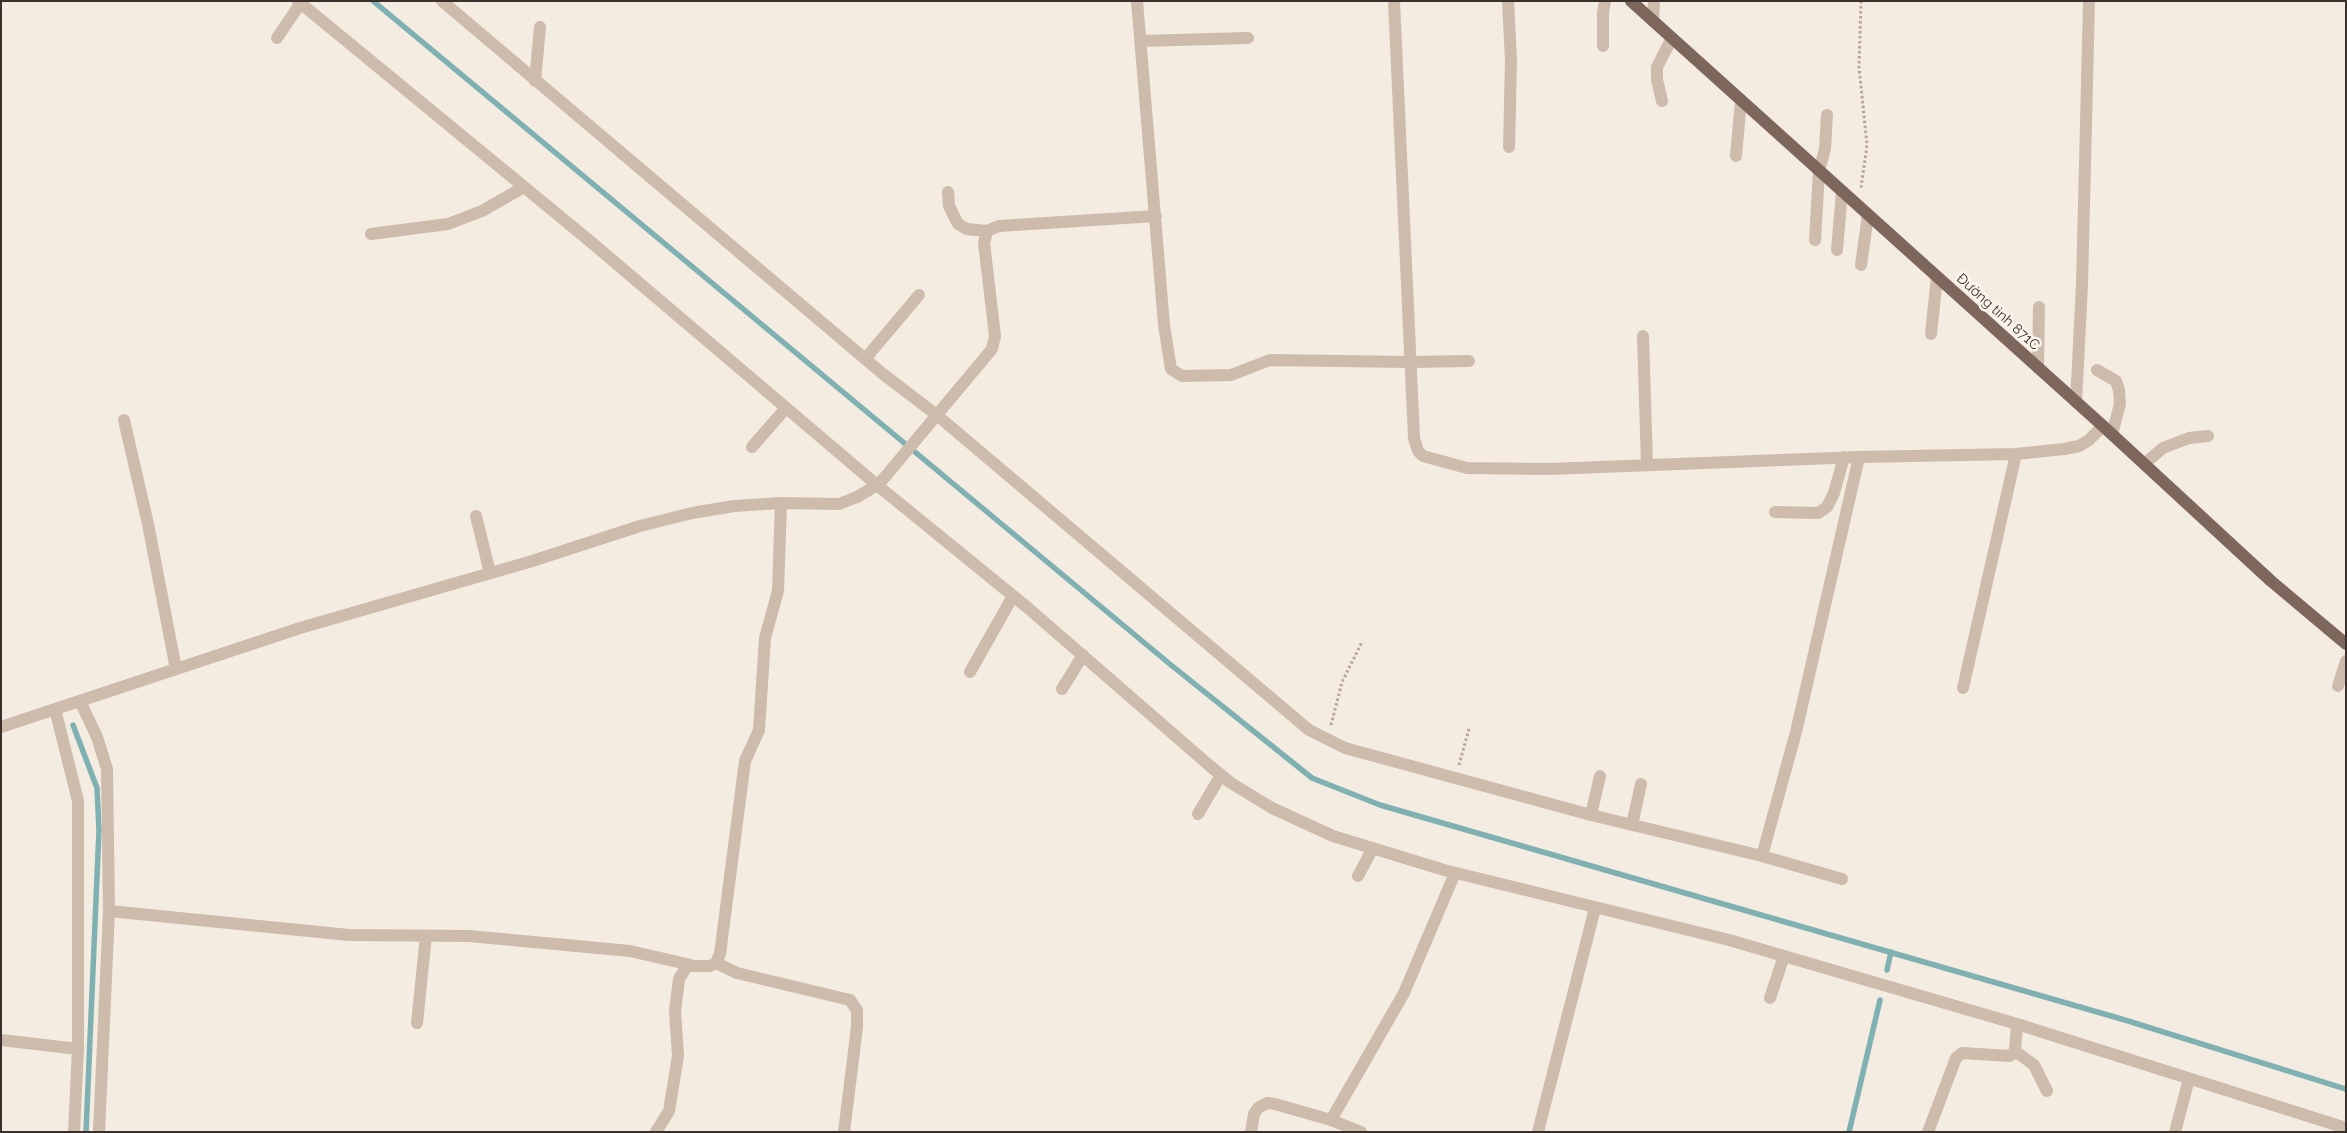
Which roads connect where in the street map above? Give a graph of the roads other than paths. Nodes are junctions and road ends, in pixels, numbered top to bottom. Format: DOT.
graph roads {
  1 [pos="442,1"];
  2 [pos="1137,1"];
  3 [pos="1394,1"];
  4 [pos="1508,1"];
  5 [pos="1605,1"];
  6 [pos="1631,1"];
  7 [pos="1654,1"];
  8 [pos="2089,1"];
  9 [pos="299,2"];
  10 [pos="1653,21"];
  11 [pos="540,27"];
  12 [pos="276,38"];
  13 [pos="1248,38"];
  14 [pos="1672,38"];
  15 [pos="1141,41"];
  16 [pos="1603,46"];
  17 [pos="535,81"];
  18 [pos="1741,100"];
  19 [pos="1662,101"];
  20 [pos="1827,115"];
  21 [pos="1510,147"];
  22 [pos="1736,156"];
  23 [pos="1820,171"];
  24 [pos="524,187"];
  25 [pos="948,192"];
  26 [pos="1842,192"];
  27 [pos="1863,211"];
  28 [pos="1156,216"];
  29 [pos="987,231"];
  30 [pos="371,234"];
  31 [pos="1815,240"];
  32 [pos="1837,250"];
  33 [pos="1861,265"];
  34 [pos="1937,277"];
  35 [pos="919,295"];
  36 [pos="2039,307"];
  37 [pos="1931,334"];
  38 [pos="1643,336"];
  39 [pos="865,359"];
  40 [pos="1469,361"];
  41 [pos="1410,362"];
  42 [pos="2038,368"];
  43 [pos="2097,370"];
  44 [pos="2076,402"];
  45 [pos="786,408"];
  46 [pos="935,419"];
  47 [pos="124,420"];
  48 [pos="2107,430"];
  49 [pos="2208,436"];
  50 [pos="752,448"];
  51 [pos="2016,454"];
  52 [pos="1859,457"];
  53 [pos="1844,458"];
  54 [pos="2144,464"];
  55 [pos="1647,465"];
  56 [pos="881,481"];
  57 [pos="781,503"];
  58 [pos="1775,512"];
  59 [pos="476,516"];
  60 [pos="490,573"];
  61 [pos="1013,596"];
  62 [pos="2346,644"];
  63 [pos="1082,656"];
  64 [pos="2346,661"];
  65 [pos="176,669"];
  66 [pos="970,672"];
  67 [pos="2338,686"];
  68 [pos="1962,688"];
  69 [pos="1062,689"];
  70 [pos="80,701"];
  71 [pos="55,709"];
  72 [pos="1,726"];
  73 [pos="1221,774"];
  74 [pos="1600,776"];
  75 [pos="1641,784"];
  76 [pos="1198,814"];
  77 [pos="1591,815"];
  78 [pos="1632,825"];
  79 [pos="1373,848"];
  80 [pos="1762,856"];
  81 [pos="1455,873"];
  82 [pos="1358,876"];
  83 [pos="1842,879"];
  84 [pos="1596,908"];
  85 [pos="109,911"];
  86 [pos="426,936"];
  87 [pos="1784,956"];
  88 [pos="716,963"];
  89 [pos="691,965"];
  90 [pos="1770,998"];
  91 [pos="417,1023"];
  92 [pos="2017,1024"];
  93 [pos="1,1040"];
  94 [pos="78,1049"];
  95 [pos="2015,1051"];
  96 [pos="2189,1079"];
  97 [pos="2047,1091"];
  98 [pos="1336,1126"];
  99 [pos="2346,1128"];
  100 [pos="74,1132"];
  101 [pos="99,1132"];
  102 [pos="656,1132"];
  103 [pos="844,1132"];
  104 [pos="1251,1132"];
  105 [pos="1361,1132"];
  106 [pos="1538,1132"];
  107 [pos="1928,1132"];
  108 [pos="2175,1132"];
  1 -- 17 [label="street"];
  2 -- 15 [label="street"];
  3 -- 41 [label="street"];
  4 -- 21 [label="street"];
  5 -- 16 [label="street"];
  6 -- 10 [label="main road, Đường tỉnh 871C"];
  7 -- 10 [label="street"];
  8 -- 44 [label="street"];
  9 -- 12 [label="street"];
  9 -- 24 [label="street"];
  10 -- 14 [label="main road, Đường tỉnh 871C"];
  11 -- 17 [label="street"];
  13 -- 15 [label="street"];
  14 -- 18 [label="main road, Đường tỉnh 871C"];
  14 -- 19 [label="street"];
  15 -- 28 [label="street"];
  17 -- 39 [label="street"];
  18 -- 22 [label="street"];
  18 -- 23 [label="main road, Đường tỉnh 871C"];
  20 -- 23 [label="street"];
  23 -- 26 [label="main road, Đường tỉnh 871C"];
  23 -- 31 [label="street"];
  24 -- 30 [label="street"];
  24 -- 45 [label="street"];
  25 -- 29 [label="street"];
  26 -- 27 [label="main road, Đường tỉnh 871C"];
  26 -- 32 [label="street"];
  27 -- 33 [label="street"];
  27 -- 34 [label="main road, Đường tỉnh 871C"];
  28 -- 29 [label="street"];
  28 -- 41 [label="street"];
  29 -- 46 [label="street"];
  34 -- 37 [label="street"];
  34 -- 42 [label="main road, Đường tỉnh 871C"];
  35 -- 39 [label="street"];
  36 -- 42 [label="street"];
  38 -- 55 [label="street"];
  39 -- 46 [label="street"];
  40 -- 41 [label="street"];
  41 -- 55 [label="street"];
  42 -- 44 [label="main road, Đường tỉnh 871C"];
  43 -- 48 [label="street"];
  44 -- 48 [label="main road, Đường tỉnh 871C"];
  45 -- 50 [label="street"];
  45 -- 56 [label="street"];
  46 -- 56 [label="street"];
  46 -- 77 [label="street"];
  47 -- 65 [label="street"];
  48 -- 51 [label="street"];
  48 -- 54 [label="main road, Đường tỉnh 871C"];
  49 -- 54 [label="street"];
  51 -- 52 [label="street"];
  51 -- 68 [label="street"];
  52 -- 53 [label="street"];
  52 -- 80 [label="street"];
  53 -- 55 [label="street"];
  53 -- 58 [label="street"];
  54 -- 62 [label="main road, Đường tỉnh 871C"];
  56 -- 57 [label="street"];
  56 -- 61 [label="street"];
  57 -- 60 [label="street"];
  57 -- 88 [label="street"];
  59 -- 60 [label="street"];
  60 -- 65 [label="street"];
  61 -- 63 [label="street"];
  61 -- 66 [label="street"];
  63 -- 69 [label="street"];
  63 -- 73 [label="street"];
  64 -- 67 [label="street"];
  65 -- 70 [label="street"];
  70 -- 71 [label="street"];
  70 -- 85 [label="street"];
  71 -- 72 [label="street"];
  71 -- 94 [label="street"];
  73 -- 76 [label="street"];
  73 -- 79 [label="street"];
  74 -- 77 [label="street"];
  75 -- 78 [label="street"];
  77 -- 78 [label="street"];
  78 -- 80 [label="street"];
  79 -- 81 [label="street"];
  79 -- 82 [label="street"];
  80 -- 83 [label="street"];
  81 -- 84 [label="street"];
  81 -- 98 [label="street"];
  84 -- 87 [label="street"];
  84 -- 106 [label="street"];
  85 -- 86 [label="street"];
  85 -- 101 [label="street"];
  86 -- 89 [label="street"];
  86 -- 91 [label="street"];
  87 -- 90 [label="street"];
  87 -- 92 [label="street"];
  88 -- 89 [label="street"];
  88 -- 103 [label="street"];
  89 -- 102 [label="street"];
  92 -- 95 [label="street"];
  92 -- 96 [label="street"];
  93 -- 94 [label="street"];
  94 -- 100 [label="street"];
  95 -- 97 [label="street"];
  95 -- 107 [label="street"];
  96 -- 99 [label="street"];
  96 -- 108 [label="street"];
  98 -- 104 [label="street"];
  98 -- 105 [label="street"];
}
